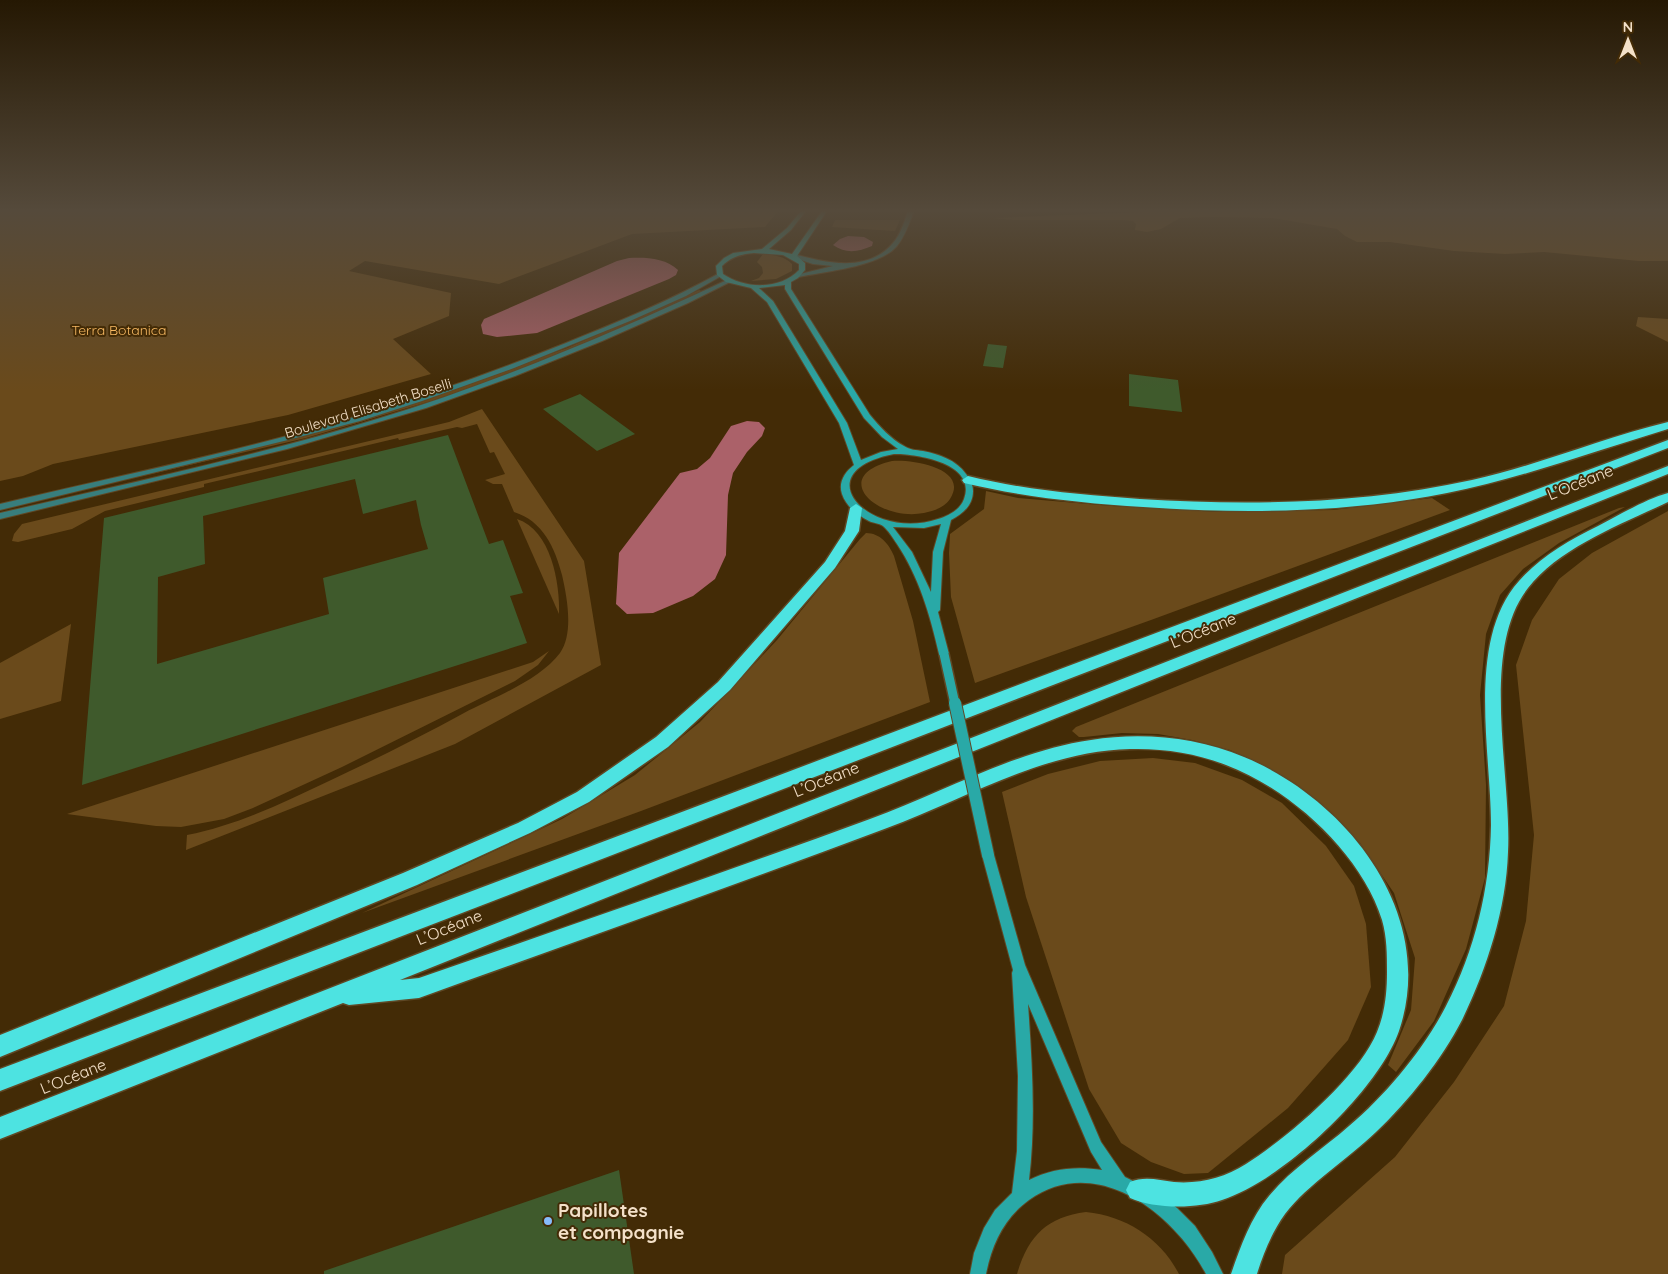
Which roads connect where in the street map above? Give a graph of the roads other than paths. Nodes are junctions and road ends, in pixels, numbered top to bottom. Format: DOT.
graph roads {
  1 [pos="719,270"];
  2 [pos="802,270"];
  3 [pos="822,270"];
  4 [pos="720,275"];
  5 [pos="799,275"];
  6 [pos="729,281"];
  7 [pos="788,282"];
  8 [pos="752,286"];
  9 [pos="1668,424"];
  10 [pos="1668,444"];
  11 [pos="910,452"];
  12 [pos="858,464"];
  13 [pos="1668,470"];
  14 [pos="968,480"];
  15 [pos="1668,497"];
  16 [pos="0,506"];
  17 [pos="856,508"];
  18 [pos="0,516"];
  19 [pos="947,519"];
  20 [pos="884,523"];
  21 [pos="935,614"];
  22 [pos="1018,965"];
  23 [pos="332,996"];
  24 [pos="0,1046"];
  25 [pos="0,1080"];
  26 [pos="0,1128"];
  27 [pos="1119,1181"];
  28 [pos="1138,1190"];
  29 [pos="1019,1196"];
  30 [pos="978,1274"];
  31 [pos="1215,1274"];
  32 [pos="1244,1274"];
  1 -- 4 [label="main road"];
  2 -- 5 [label="main road"];
  3 -- 5 [label="street"];
  4 -- 6 [label="main road"];
  4 -- 16 [label="street"];
  5 -- 7 [label="main road"];
  6 -- 8 [label="main road"];
  6 -- 18 [label="street, Boulevard Elisabeth Boselli"];
  7 -- 8 [label="main road"];
  7 -- 11 [label="main road"];
  8 -- 12 [label="main road"];
  9 -- 14 [label="highway"];
  10 -- 25 [label="highway, L’Océane"];
  11 -- 12 [label="main road"];
  11 -- 14 [label="main road"];
  12 -- 17 [label="main road"];
  13 -- 23 [label="highway, L’Océane"];
  14 -- 19 [label="main road"];
  15 -- 32 [label="highway"];
  17 -- 20 [label="main road"];
  17 -- 24 [label="highway"];
  19 -- 20 [label="main road"];
  19 -- 21 [label="main road"];
  20 -- 21 [label="main road"];
  21 -- 22 [label="main road, bridge"];
  22 -- 27 [label="main road"];
  22 -- 29 [label="main road"];
  23 -- 26 [label="highway, L’Océane"];
  23 -- 28 [label="highway"];
  27 -- 28 [label="main road"];
  27 -- 29 [label="main road"];
  28 -- 31 [label="main road"];
  29 -- 30 [label="main road"];
}
